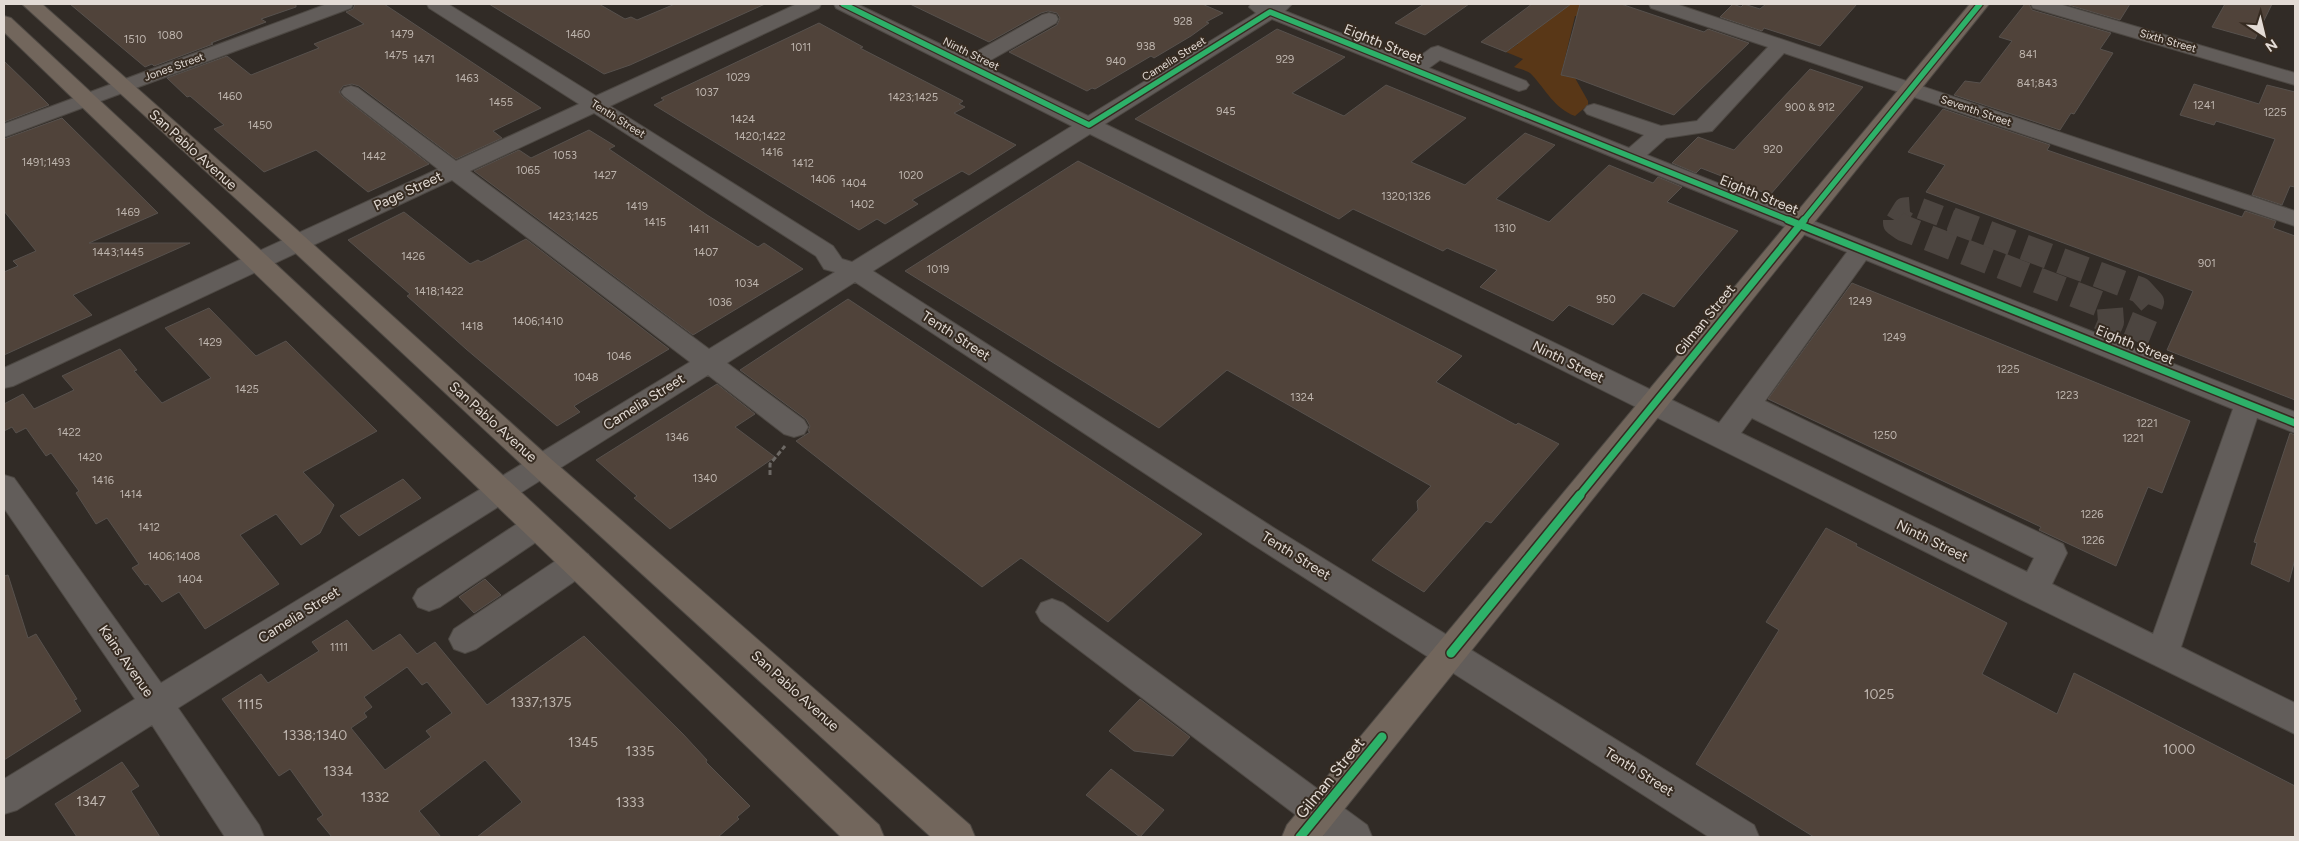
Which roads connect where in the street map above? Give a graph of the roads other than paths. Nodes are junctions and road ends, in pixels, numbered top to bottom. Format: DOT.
graph roads {
  1 [pos="30,4"];
  2 [pos="344,4"];
  3 [pos="436,4"];
  4 [pos="812,4"];
  5 [pos="843,4"];
  6 [pos="1250,4"];
  7 [pos="1658,4"];
  8 [pos="1980,4"];
  9 [pos="2040,4"];
  10 [pos="1276,8"];
  11 [pos="1049,19"];
  12 [pos="4,22"];
  13 [pos="1782,45"];
  14 [pos="968,65"];
  15 [pos="1414,70"];
  16 [pos="2295,79"];
  17 [pos="1519,85"];
  18 [pos="122,86"];
  19 [pos="1911,89"];
  20 [pos="351,92"];
  21 [pos="86,100"];
  22 [pos="595,105"];
  23 [pos="1594,110"];
  24 [pos="1089,125"];
  25 [pos="4,131"];
  26 [pos="1659,133"];
  27 [pos="1631,157"];
  28 [pos="455,170"];
  29 [pos="2295,219"];
  30 [pos="1800,224"];
  31 [pos="297,242"];
  32 [pos="1862,249"];
  33 [pos="257,261"];
  34 [pos="854,270"];
  35 [pos="708,362"];
  36 [pos="4,379"];
  37 [pos="1653,404"];
  38 [pos="1747,404"];
  39 [pos="2248,404"];
  40 [pos="2295,423"];
  41 [pos="794,427"];
  42 [pos="1723,438"];
  43 [pos="541,466"];
  44 [pos="4,486"];
  45 [pos="501,491"];
  46 [pos="537,526"];
  47 [pos="576,563"];
  48 [pos="2033,591"];
  49 [pos="429,598"];
  50 [pos="1052,612"];
  51 [pos="465,639"];
  52 [pos="1451,653"];
  53 [pos="2162,654"];
  54 [pos="156,704"];
  55 [pos="2295,719"];
  56 [pos="4,798"];
  57 [pos="1310,825"];
  58 [pos="246,837"];
  59 [pos="866,837"];
  60 [pos="957,837"];
  61 [pos="1354,837"];
  62 [pos="1741,837"];
  1 -- 18 [label="main road, San Pablo Avenue"];
  2 -- 18 [label="street, Jones Street"];
  3 -- 22 [label="street, Tenth Street"];
  4 -- 22 [label="street, Page Street"];
  5 -- 14 [label="street, Ninth Street"];
  6 -- 10 [label="street, Eighth Street"];
  7 -- 13 [label="street, Seventh Street"];
  8 -- 19 [label="main road, Gilman Street"];
  9 -- 16 [label="street, Sixth Street"];
  10 -- 15 [label="street, Eighth Street"];
  10 -- 24 [label="street, Camelia Street"];
  11 -- 14 [label="street"];
  12 -- 21 [label="main road"];
  13 -- 19 [label="street, Seventh Street"];
  13 -- 26 [label="street"];
  14 -- 24 [label="street, Ninth Street"];
  15 -- 17 [label="street"];
  15 -- 27 [label="street, Eighth Street"];
  18 -- 21 [label="street, Jones Street"];
  18 -- 31 [label="main road, San Pablo Avenue"];
  19 -- 29 [label="street, Seventh Street"];
  19 -- 30 [label="main road, Gilman Street"];
  20 -- 28 [label="street"];
  21 -- 25 [label="street, Jones Street"];
  21 -- 33 [label="main road"];
  22 -- 28 [label="street, Page Street"];
  22 -- 34 [label="street, Tenth Street"];
  23 -- 26 [label="street"];
  24 -- 34 [label="street, Camelia Street"];
  24 -- 37 [label="street, Ninth Street"];
  26 -- 27 [label="street"];
  27 -- 30 [label="street, Eighth Street"];
  28 -- 31 [label="street, Page Street"];
  28 -- 35 [label="street"];
  30 -- 32 [label="street, Eighth Street"];
  30 -- 37 [label="main road, Gilman Street"];
  31 -- 33 [label="street, Page Street"];
  31 -- 43 [label="main road, San Pablo Avenue"];
  32 -- 38 [label="street"];
  32 -- 39 [label="street, Eighth Street"];
  33 -- 36 [label="street, Page Street"];
  33 -- 45 [label="main road"];
  34 -- 35 [label="street, Camelia Street"];
  34 -- 52 [label="street, Tenth Street"];
  35 -- 41 [label="street"];
  35 -- 43 [label="street, Camelia Street"];
  37 -- 42 [label="street, Ninth Street"];
  37 -- 52 [label="main road, Gilman Street"];
  38 -- 42 [label="street"];
  38 -- 48 [label="street"];
  39 -- 40 [label="street, Eighth Street"];
  39 -- 53 [label="street"];
  42 -- 48 [label="street, Ninth Street"];
  43 -- 45 [label="street, Camelia Street"];
  43 -- 60 [label="main road, San Pablo Avenue"];
  44 -- 54 [label="street, Kains Avenue"];
  45 -- 46 [label="main road"];
  45 -- 54 [label="street, Camelia Street"];
  46 -- 47 [label="main road"];
  46 -- 49 [label="street"];
  47 -- 51 [label="street"];
  47 -- 59 [label="main road"];
  48 -- 53 [label="street, Ninth Street"];
  50 -- 57 [label="street"];
  52 -- 57 [label="main road, Gilman Street"];
  52 -- 62 [label="street, Tenth Street"];
  53 -- 55 [label="street, Ninth Street"];
  54 -- 56 [label="street, Camelia Street"];
  54 -- 58 [label="street, Kains Avenue"];
  57 -- 61 [label="street"];
}
